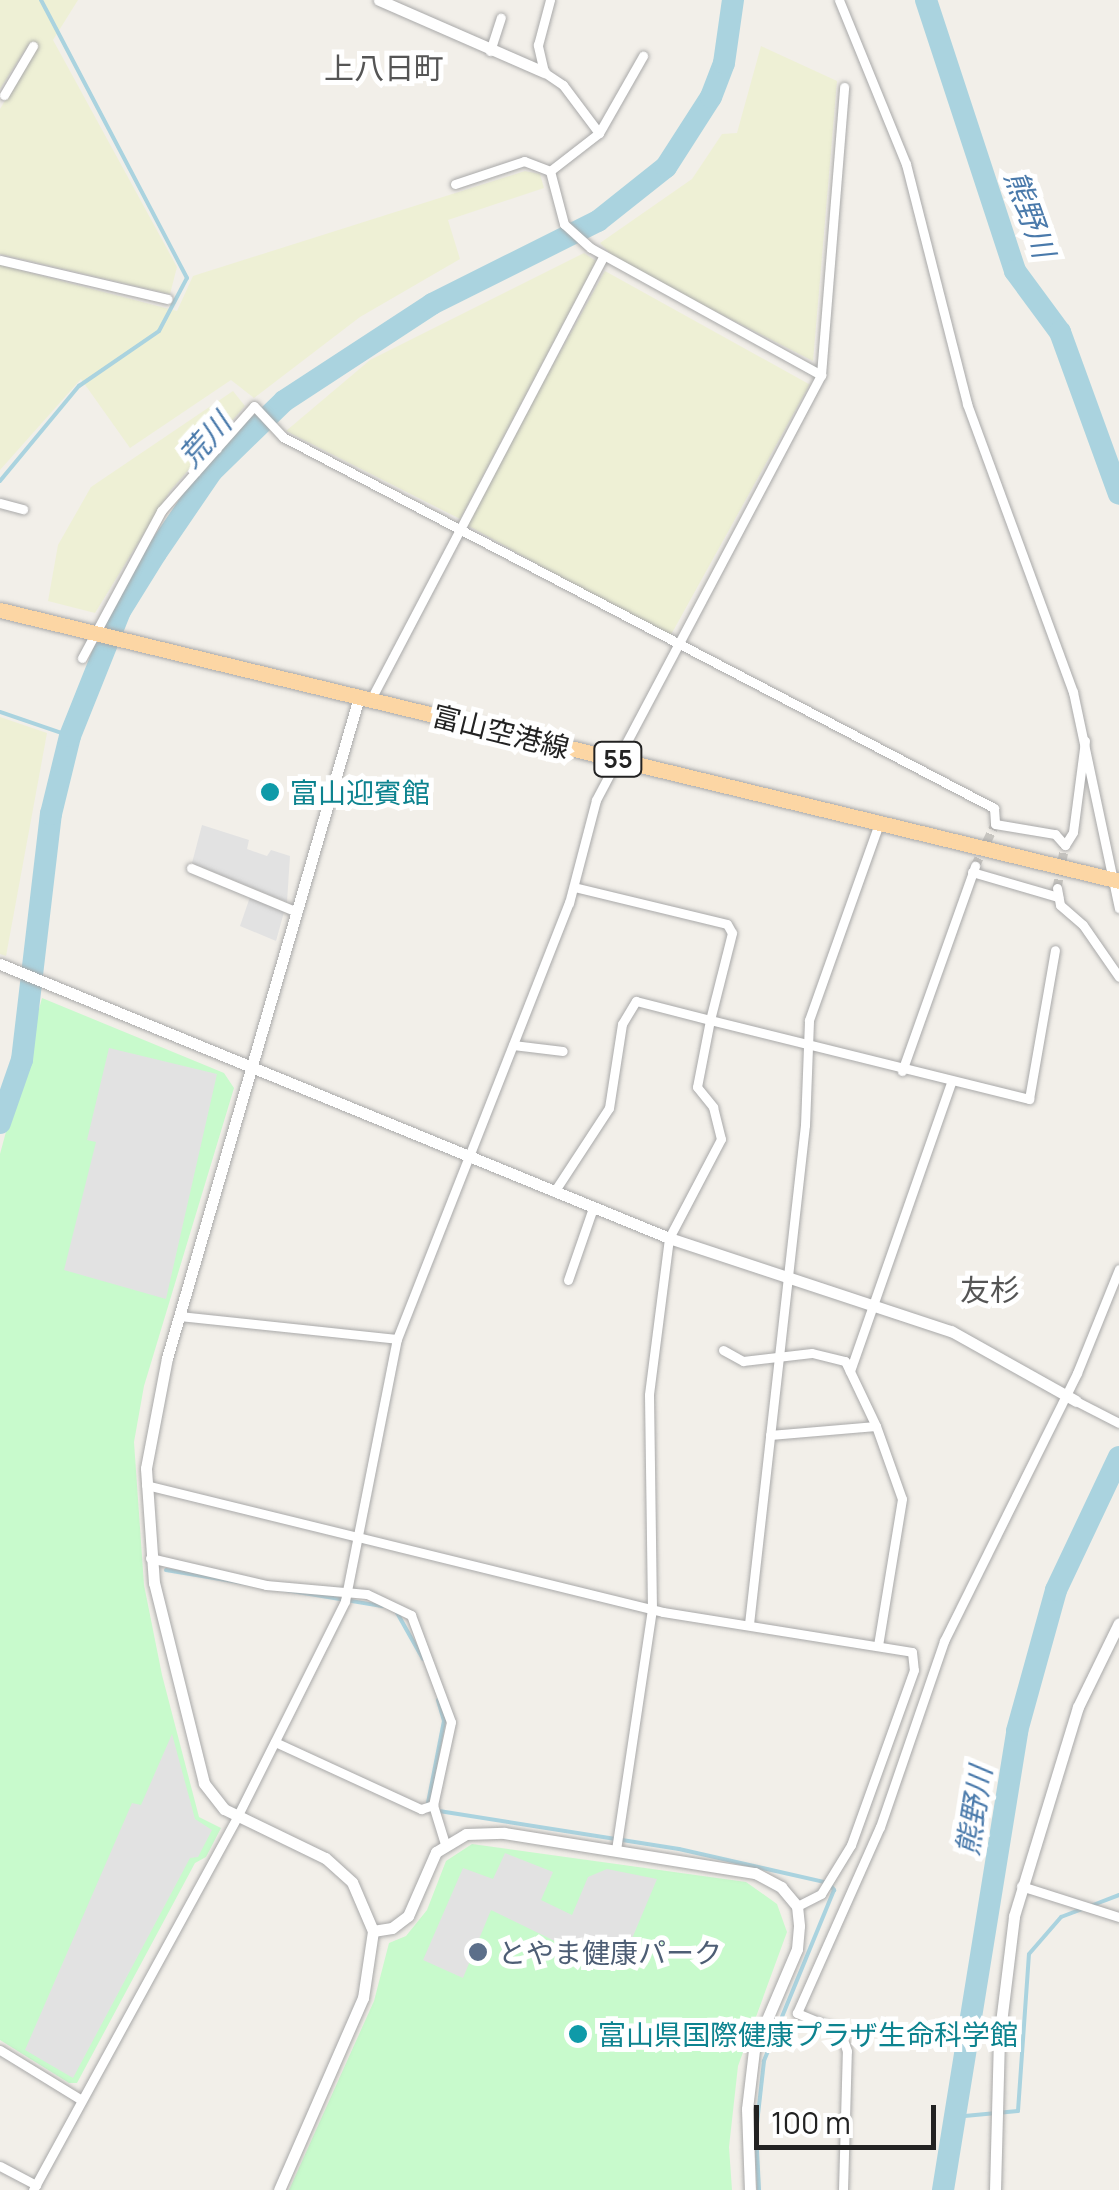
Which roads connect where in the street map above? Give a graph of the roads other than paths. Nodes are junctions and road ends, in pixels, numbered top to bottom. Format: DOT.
graph roads {
  1 [pos="379,0"];
  2 [pos="550,0"];
  3 [pos="839,0"];
  4 [pos="502,18"];
  5 [pos="33,46"];
  6 [pos="490,51"];
  7 [pos="643,56"];
  8 [pos="544,72"];
  9 [pos="844,87"];
  10 [pos="1,96"];
  11 [pos="599,132"];
  12 [pos="550,171"];
  13 [pos="455,184"];
  14 [pos="603,257"];
  15 [pos="0,260"];
  16 [pos="168,299"];
  17 [pos="822,375"];
  18 [pos="0,504"];
  19 [pos="22,509"];
  20 [pos="460,529"];
  21 [pos="0,610"];
  22 [pos="93,632"];
  23 [pos="679,643"];
  24 [pos="82,658"];
  25 [pos="365,698"];
  26 [pos="1085,740"];
  27 [pos="616,759"];
  28 [pos="879,823"];
  29 [pos="191,868"];
  30 [pos="1117,880"];
  31 [pos="574,887"];
  32 [pos="1119,908"];
  33 [pos="297,912"];
  34 [pos="1055,950"];
  35 [pos="3,966"];
  36 [pos="1119,978"];
  37 [pos="710,1020"];
  38 [pos="513,1045"];
  39 [pos="808,1049"];
  40 [pos="563,1051"];
  41 [pos="251,1068"];
  42 [pos="902,1072"];
  43 [pos="951,1083"];
  44 [pos="468,1158"];
  45 [pos="554,1192"];
  46 [pos="593,1208"];
  47 [pos="668,1238"];
  48 [pos="1119,1270"];
  49 [pos="786,1277"];
  50 [pos="568,1280"];
  51 [pos="878,1306"];
  52 [pos="179,1316"];
  53 [pos="397,1339"];
  54 [pos="723,1350"];
  55 [pos="777,1361"];
  56 [pos="850,1372"];
  57 [pos="1061,1393"];
  58 [pos="1076,1401"];
  59 [pos="1119,1422"];
  60 [pos="876,1426"];
  61 [pos="770,1435"];
  62 [pos="146,1485"];
  63 [pos="357,1541"];
  64 [pos="150,1558"];
  65 [pos="346,1594"];
  66 [pos="652,1609"];
  67 [pos="1119,1623"];
  68 [pos="749,1624"];
  69 [pos="878,1646"];
  70 [pos="275,1742"];
  71 [pos="434,1804"];
  72 [pos="236,1816"];
  73 [pos="445,1844"];
  74 [pos="616,1850"];
  75 [pos="1022,1886"];
  76 [pos="797,1906"];
  77 [pos="1119,1917"];
  78 [pos="372,1930"];
  79 [pos="0,2050"];
  80 [pos="80,2099"];
  81 [pos="0,2166"];
  82 [pos="35,2188"];
  83 [pos="278,2190"];
  84 [pos="750,2190"];
  85 [pos="843,2190"];
  86 [pos="995,2190"];
  1 -- 6 [label="street"];
  2 -- 8 [label="street"];
  3 -- 26 [label="street"];
  4 -- 6 [label="street"];
  5 -- 10 [label="street"];
  6 -- 8 [label="street"];
  7 -- 11 [label="street"];
  8 -- 11 [label="street"];
  9 -- 17 [label="street"];
  11 -- 12 [label="street"];
  12 -- 13 [label="street"];
  12 -- 14 [label="street"];
  14 -- 17 [label="street"];
  14 -- 20 [label="street"];
  15 -- 16 [label="street"];
  17 -- 23 [label="street"];
  18 -- 19 [label="street"];
  20 -- 22 [label="street"];
  20 -- 23 [label="street"];
  20 -- 25 [label="street"];
  21 -- 22 [label="main road, 富山空港線 / 55"];
  22 -- 24 [label="street"];
  22 -- 25 [label="main road, 富山空港線 / 55"];
  23 -- 26 [label="street"];
  23 -- 27 [label="street"];
  25 -- 27 [label="main road, 富山空港線 / 55"];
  25 -- 33 [label="street"];
  26 -- 30 [label="street"];
  27 -- 28 [label="main road, 富山空港線 / 55"];
  27 -- 31 [label="street"];
  28 -- 30 [label="main road, 富山空港線 / 55"];
  28 -- 39 [label="street"];
  29 -- 33 [label="street"];
  30 -- 32 [label="street"];
  31 -- 37 [label="street"];
  31 -- 38 [label="street"];
  33 -- 41 [label="street"];
  34 -- 43 [label="street"];
  35 -- 41 [label="street"];
  36 -- 42 [label="street"];
  37 -- 39 [label="street"];
  37 -- 45 [label="street"];
  37 -- 47 [label="street"];
  38 -- 40 [label="street"];
  38 -- 44 [label="street"];
  39 -- 42 [label="street"];
  39 -- 49 [label="street"];
  41 -- 44 [label="street"];
  41 -- 52 [label="street"];
  42 -- 43 [label="street"];
  43 -- 51 [label="street"];
  44 -- 45 [label="street"];
  44 -- 53 [label="street"];
  45 -- 46 [label="street"];
  46 -- 47 [label="street"];
  46 -- 50 [label="street"];
  47 -- 49 [label="street"];
  47 -- 66 [label="street"];
  48 -- 57 [label="street"];
  49 -- 51 [label="street"];
  49 -- 55 [label="street"];
  51 -- 56 [label="street"];
  51 -- 57 [label="street"];
  52 -- 53 [label="street"];
  52 -- 62 [label="street"];
  53 -- 63 [label="street"];
  54 -- 55 [label="street"];
  55 -- 56 [label="street"];
  55 -- 61 [label="street"];
  56 -- 60 [label="street"];
  57 -- 58 [label="street"];
  57 -- 85 [label="street"];
  58 -- 59 [label="street"];
  60 -- 61 [label="street"];
  60 -- 69 [label="street"];
  61 -- 68 [label="street"];
  62 -- 63 [label="street"];
  62 -- 64 [label="street"];
  63 -- 65 [label="street"];
  63 -- 66 [label="street"];
  64 -- 65 [label="street"];
  64 -- 72 [label="street"];
  65 -- 70 [label="street"];
  65 -- 71 [label="street"];
  66 -- 68 [label="street"];
  66 -- 74 [label="street"];
  67 -- 75 [label="street"];
  68 -- 69 [label="street"];
  69 -- 76 [label="street"];
  70 -- 71 [label="street"];
  70 -- 72 [label="street"];
  71 -- 73 [label="street"];
  72 -- 78 [label="street"];
  72 -- 80 [label="street"];
  73 -- 74 [label="street"];
  73 -- 78 [label="street"];
  74 -- 76 [label="street"];
  75 -- 77 [label="street"];
  75 -- 86 [label="street"];
  76 -- 84 [label="street"];
  78 -- 83 [label="street"];
  79 -- 80 [label="street"];
  80 -- 82 [label="street"];
  81 -- 82 [label="street"];
}
